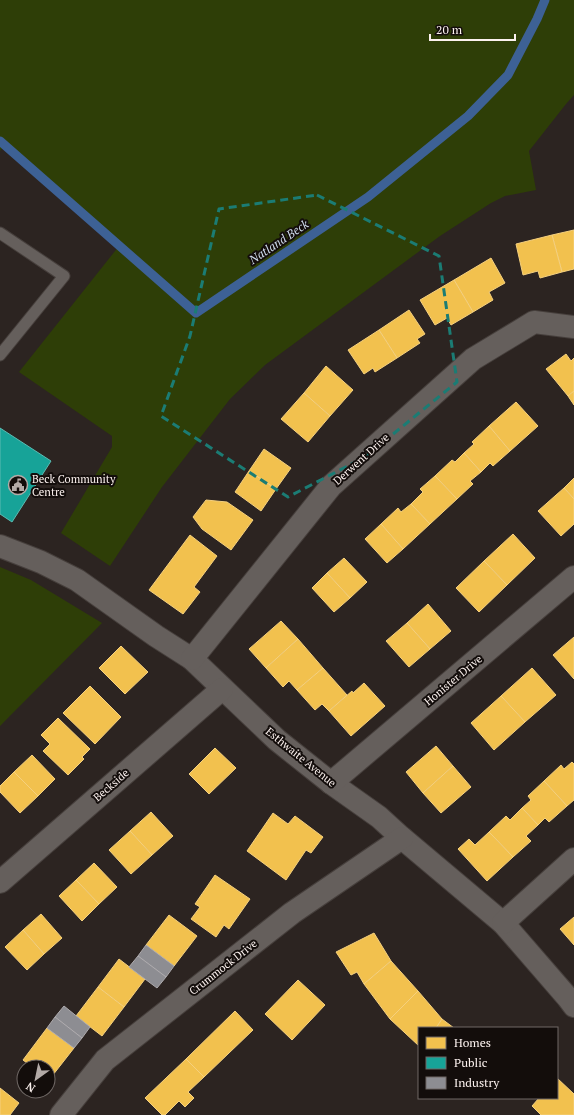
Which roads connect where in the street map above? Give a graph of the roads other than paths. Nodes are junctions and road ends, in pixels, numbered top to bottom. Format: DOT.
graph roads {
  1 [pos="0,233"];
  2 [pos="574,327"];
  3 [pos="0,355"];
  4 [pos="0,546"];
  5 [pos="574,576"];
  6 [pos="192,659"];
  7 [pos="222,689"];
  8 [pos="331,783"];
  9 [pos="402,838"];
  10 [pos="574,859"];
  11 [pos="0,882"];
  12 [pos="503,924"];
  13 [pos="574,1006"];
  14 [pos="61,1115"];
  1 -- 3 [label="lane"];
  2 -- 6 [label="street, Derwent Drive"];
  4 -- 6 [label="street, Esthwaite Avenue"];
  5 -- 8 [label="street, Honister Drive"];
  6 -- 7 [label="street, Esthwaite Avenue"];
  7 -- 8 [label="street, Esthwaite Avenue"];
  7 -- 11 [label="street, Beckside"];
  8 -- 9 [label="street, Esthwaite Avenue"];
  9 -- 12 [label="street, Esthwaite Avenue"];
  9 -- 14 [label="street, Crummock Drive"];
  10 -- 12 [label="street"];
  12 -- 13 [label="street, Esthwaite Avenue"];
}
